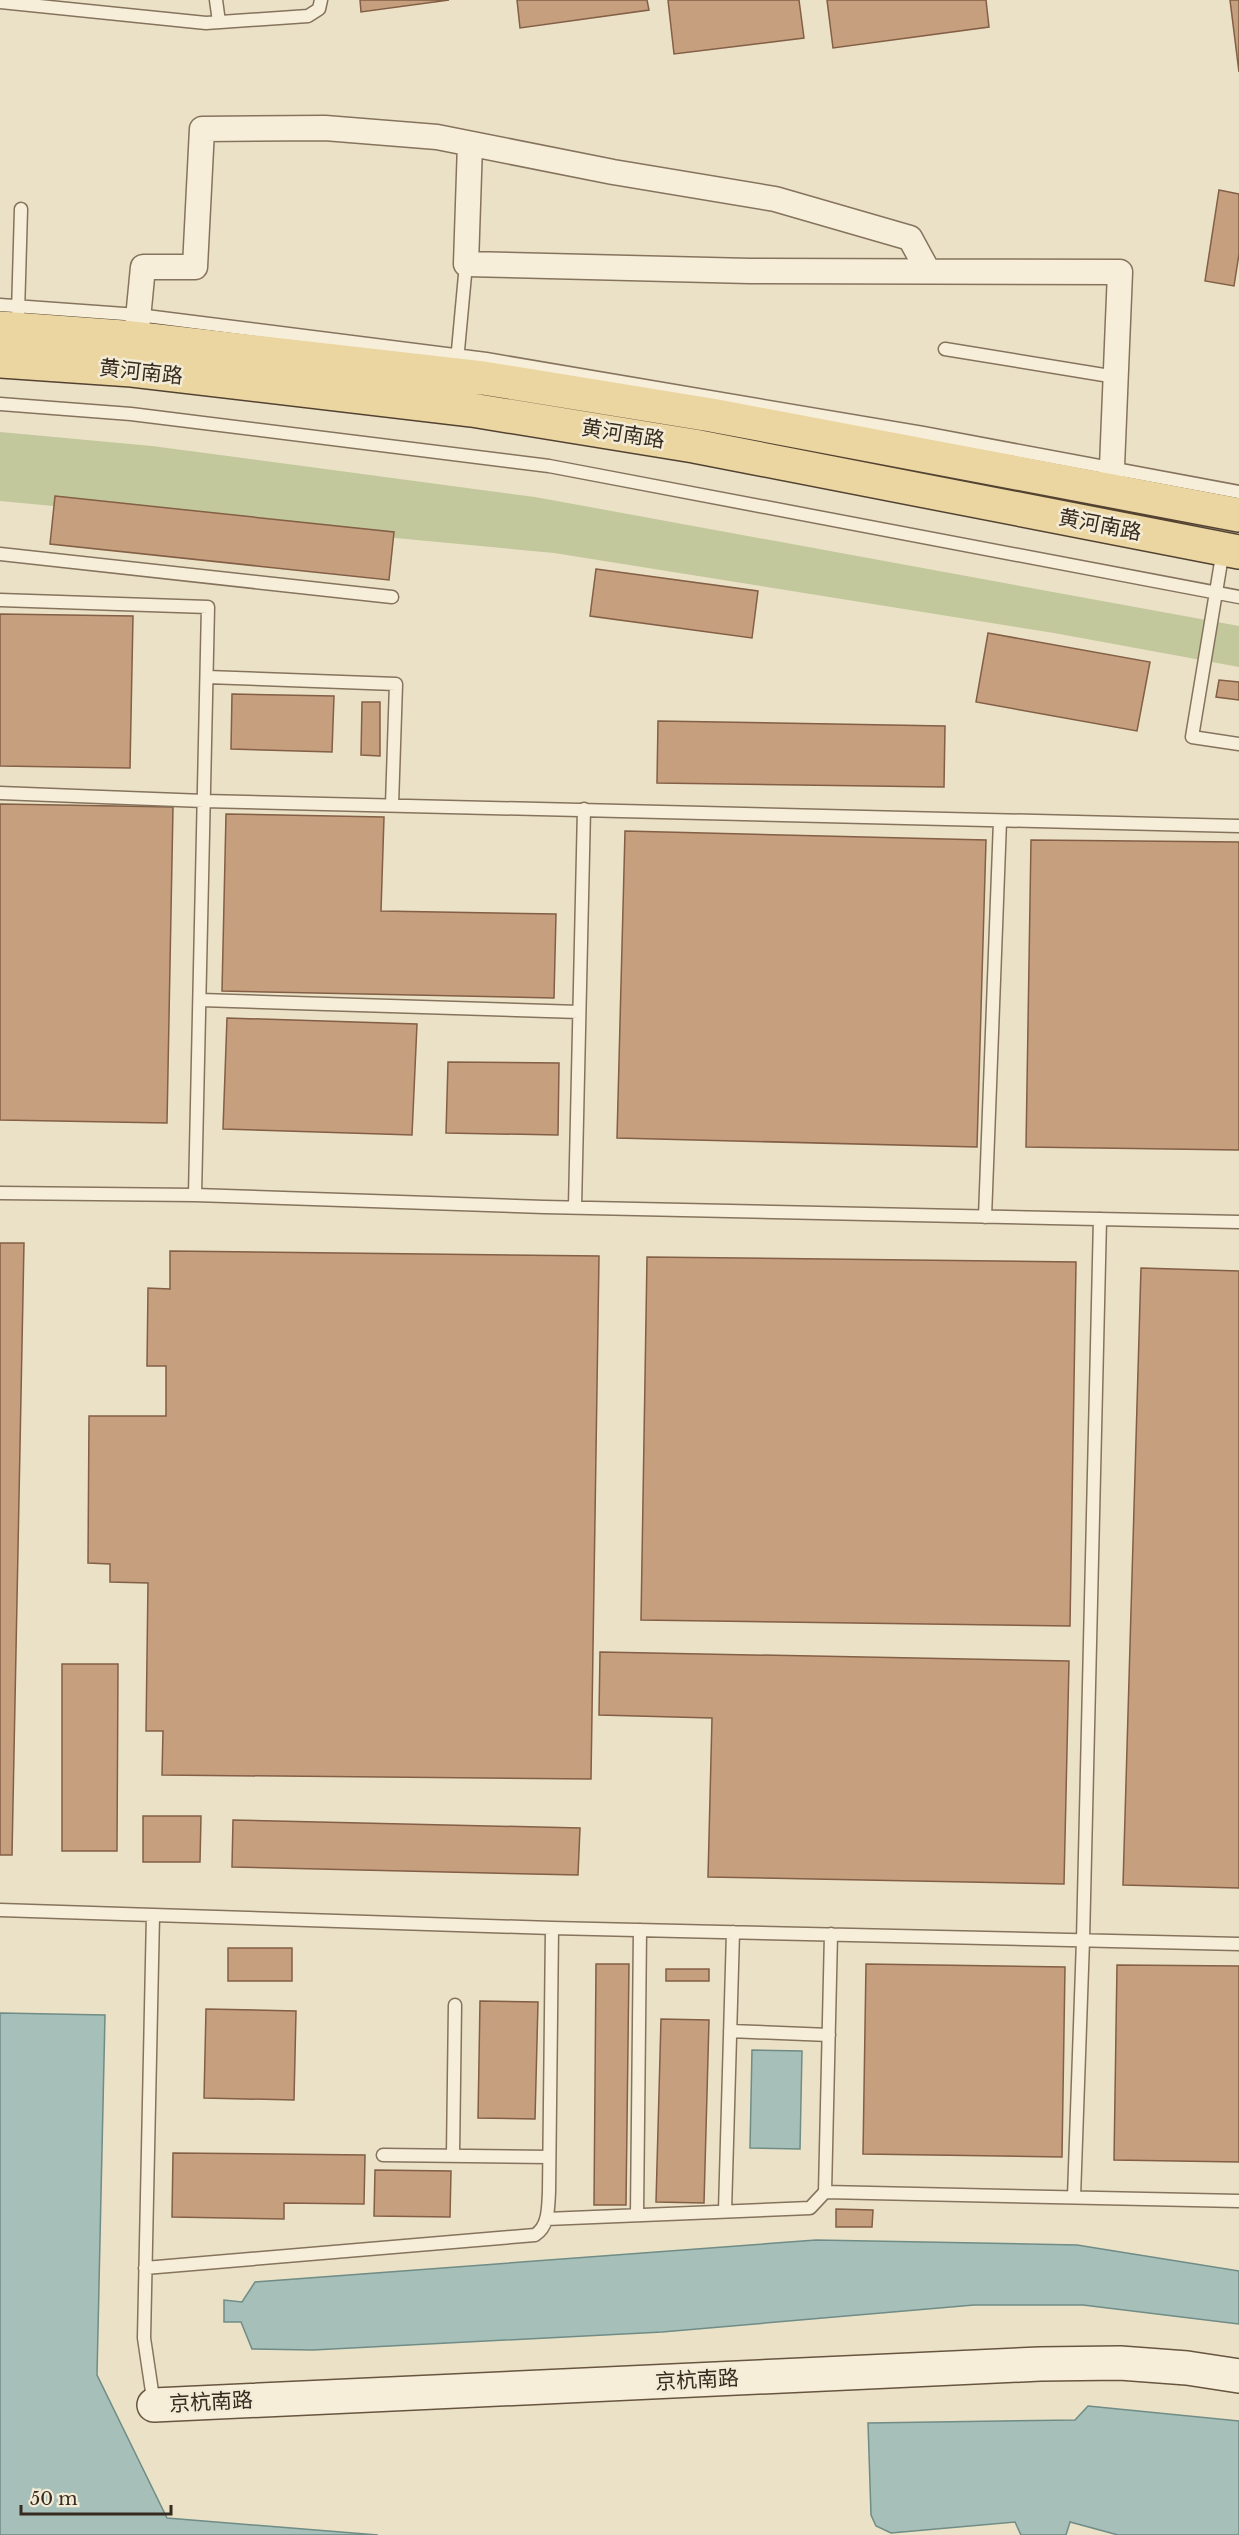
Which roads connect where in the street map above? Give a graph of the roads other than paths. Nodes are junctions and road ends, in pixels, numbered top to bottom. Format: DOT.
graph roads {
  1 [pos="216,0"];
  2 [pos="321,0"];
  3 [pos="0,2"];
  4 [pos="28,2"];
  5 [pos="219,22"];
  6 [pos="470,144"];
  7 [pos="21,209"];
  8 [pos="466,264"];
  9 [pos="928,271"];
  10 [pos="9,317"];
  11 [pos="137,327"];
  12 [pos="945,349"];
  13 [pos="0,361"];
  14 [pos="457,365"];
  15 [pos="1116,377"];
  16 [pos="0,404"];
  17 [pos="1111,479"];
  18 [pos="1239,492"];
  19 [pos="1239,515"];
  20 [pos="1231,551"];
  21 [pos="0,554"];
  22 [pos="1216,592"];
  23 [pos="392,597"];
  24 [pos="1239,597"];
  25 [pos="0,600"];
  26 [pos="207,677"];
  27 [pos="1239,744"];
  28 [pos="0,793"];
  29 [pos="204,801"];
  30 [pos="392,805"];
  31 [pos="584,809"];
  32 [pos="1000,822"];
  33 [pos="1239,826"];
  34 [pos="201,1000"];
  35 [pos="579,1012"];
  36 [pos="0,1193"];
  37 [pos="195,1196"];
  38 [pos="575,1207"];
  39 [pos="985,1216"];
  40 [pos="1100,1219"];
  41 [pos="1239,1222"];
  42 [pos="0,1910"];
  43 [pos="153,1915"];
  44 [pos="552,1928"];
  45 [pos="640,1930"];
  46 [pos="733,1932"];
  47 [pos="831,1935"];
  48 [pos="1083,1940"];
  49 [pos="1239,1944"];
  50 [pos="455,2005"];
  51 [pos="730,2031"];
  52 [pos="829,2035"];
  53 [pos="383,2155"];
  54 [pos="453,2156"];
  55 [pos="549,2157"];
  56 [pos="825,2192"];
  57 [pos="1074,2197"];
  58 [pos="1239,2201"];
  59 [pos="725,2211"];
  60 [pos="637,2215"];
  61 [pos="546,2219"];
  62 [pos="145,2268"];
  63 [pos="1239,2376"];
  64 [pos="154,2405"];
  1 -- 5 [label="lane"];
  2 -- 5 [label="lane"];
  3 -- 4 [label="lane"];
  4 -- 5 [label="lane"];
  6 -- 8 [label="street"];
  6 -- 9 [label="street"];
  6 -- 11 [label="street"];
  7 -- 10 [label="lane"];
  8 -- 9 [label="street"];
  8 -- 14 [label="lane"];
  9 -- 15 [label="street"];
  10 -- 11 [label="main road, 黄河南路"];
  11 -- 14 [label="main road, 黄河南路"];
  12 -- 15 [label="lane"];
  13 -- 20 [label="main road, 黄河南路"];
  14 -- 17 [label="main road, 黄河南路"];
  15 -- 17 [label="street"];
  16 -- 22 [label="lane"];
  17 -- 18 [label="lane"];
  17 -- 19 [label="main road, 黄河南路"];
  20 -- 22 [label="lane"];
  21 -- 23 [label="lane"];
  22 -- 24 [label="lane"];
  22 -- 27 [label="lane"];
  25 -- 26 [label="lane"];
  26 -- 29 [label="lane"];
  26 -- 30 [label="lane"];
  28 -- 29 [label="lane"];
  29 -- 30 [label="lane"];
  29 -- 34 [label="lane"];
  30 -- 31 [label="lane"];
  31 -- 32 [label="lane"];
  31 -- 35 [label="lane"];
  32 -- 33 [label="lane"];
  32 -- 39 [label="lane"];
  34 -- 35 [label="lane"];
  34 -- 37 [label="lane"];
  35 -- 38 [label="lane"];
  36 -- 37 [label="lane"];
  37 -- 38 [label="lane"];
  38 -- 39 [label="lane"];
  39 -- 40 [label="lane"];
  40 -- 41 [label="lane"];
  40 -- 48 [label="lane"];
  42 -- 43 [label="lane"];
  43 -- 44 [label="lane"];
  43 -- 62 [label="lane"];
  44 -- 45 [label="lane"];
  44 -- 55 [label="lane"];
  45 -- 46 [label="lane"];
  45 -- 60 [label="lane"];
  46 -- 47 [label="lane"];
  46 -- 51 [label="lane"];
  47 -- 48 [label="lane"];
  47 -- 52 [label="lane"];
  48 -- 49 [label="lane"];
  48 -- 57 [label="lane"];
  50 -- 54 [label="lane"];
  51 -- 52 [label="lane"];
  51 -- 59 [label="lane"];
  52 -- 56 [label="lane"];
  53 -- 54 [label="lane"];
  54 -- 55 [label="lane"];
  55 -- 61 [label="lane"];
  56 -- 57 [label="lane"];
  56 -- 59 [label="lane"];
  57 -- 58 [label="lane"];
  59 -- 60 [label="lane"];
  60 -- 61 [label="lane"];
  61 -- 62 [label="lane"];
  62 -- 64 [label="lane"];
  63 -- 64 [label="street, 京杭南路"];
}
